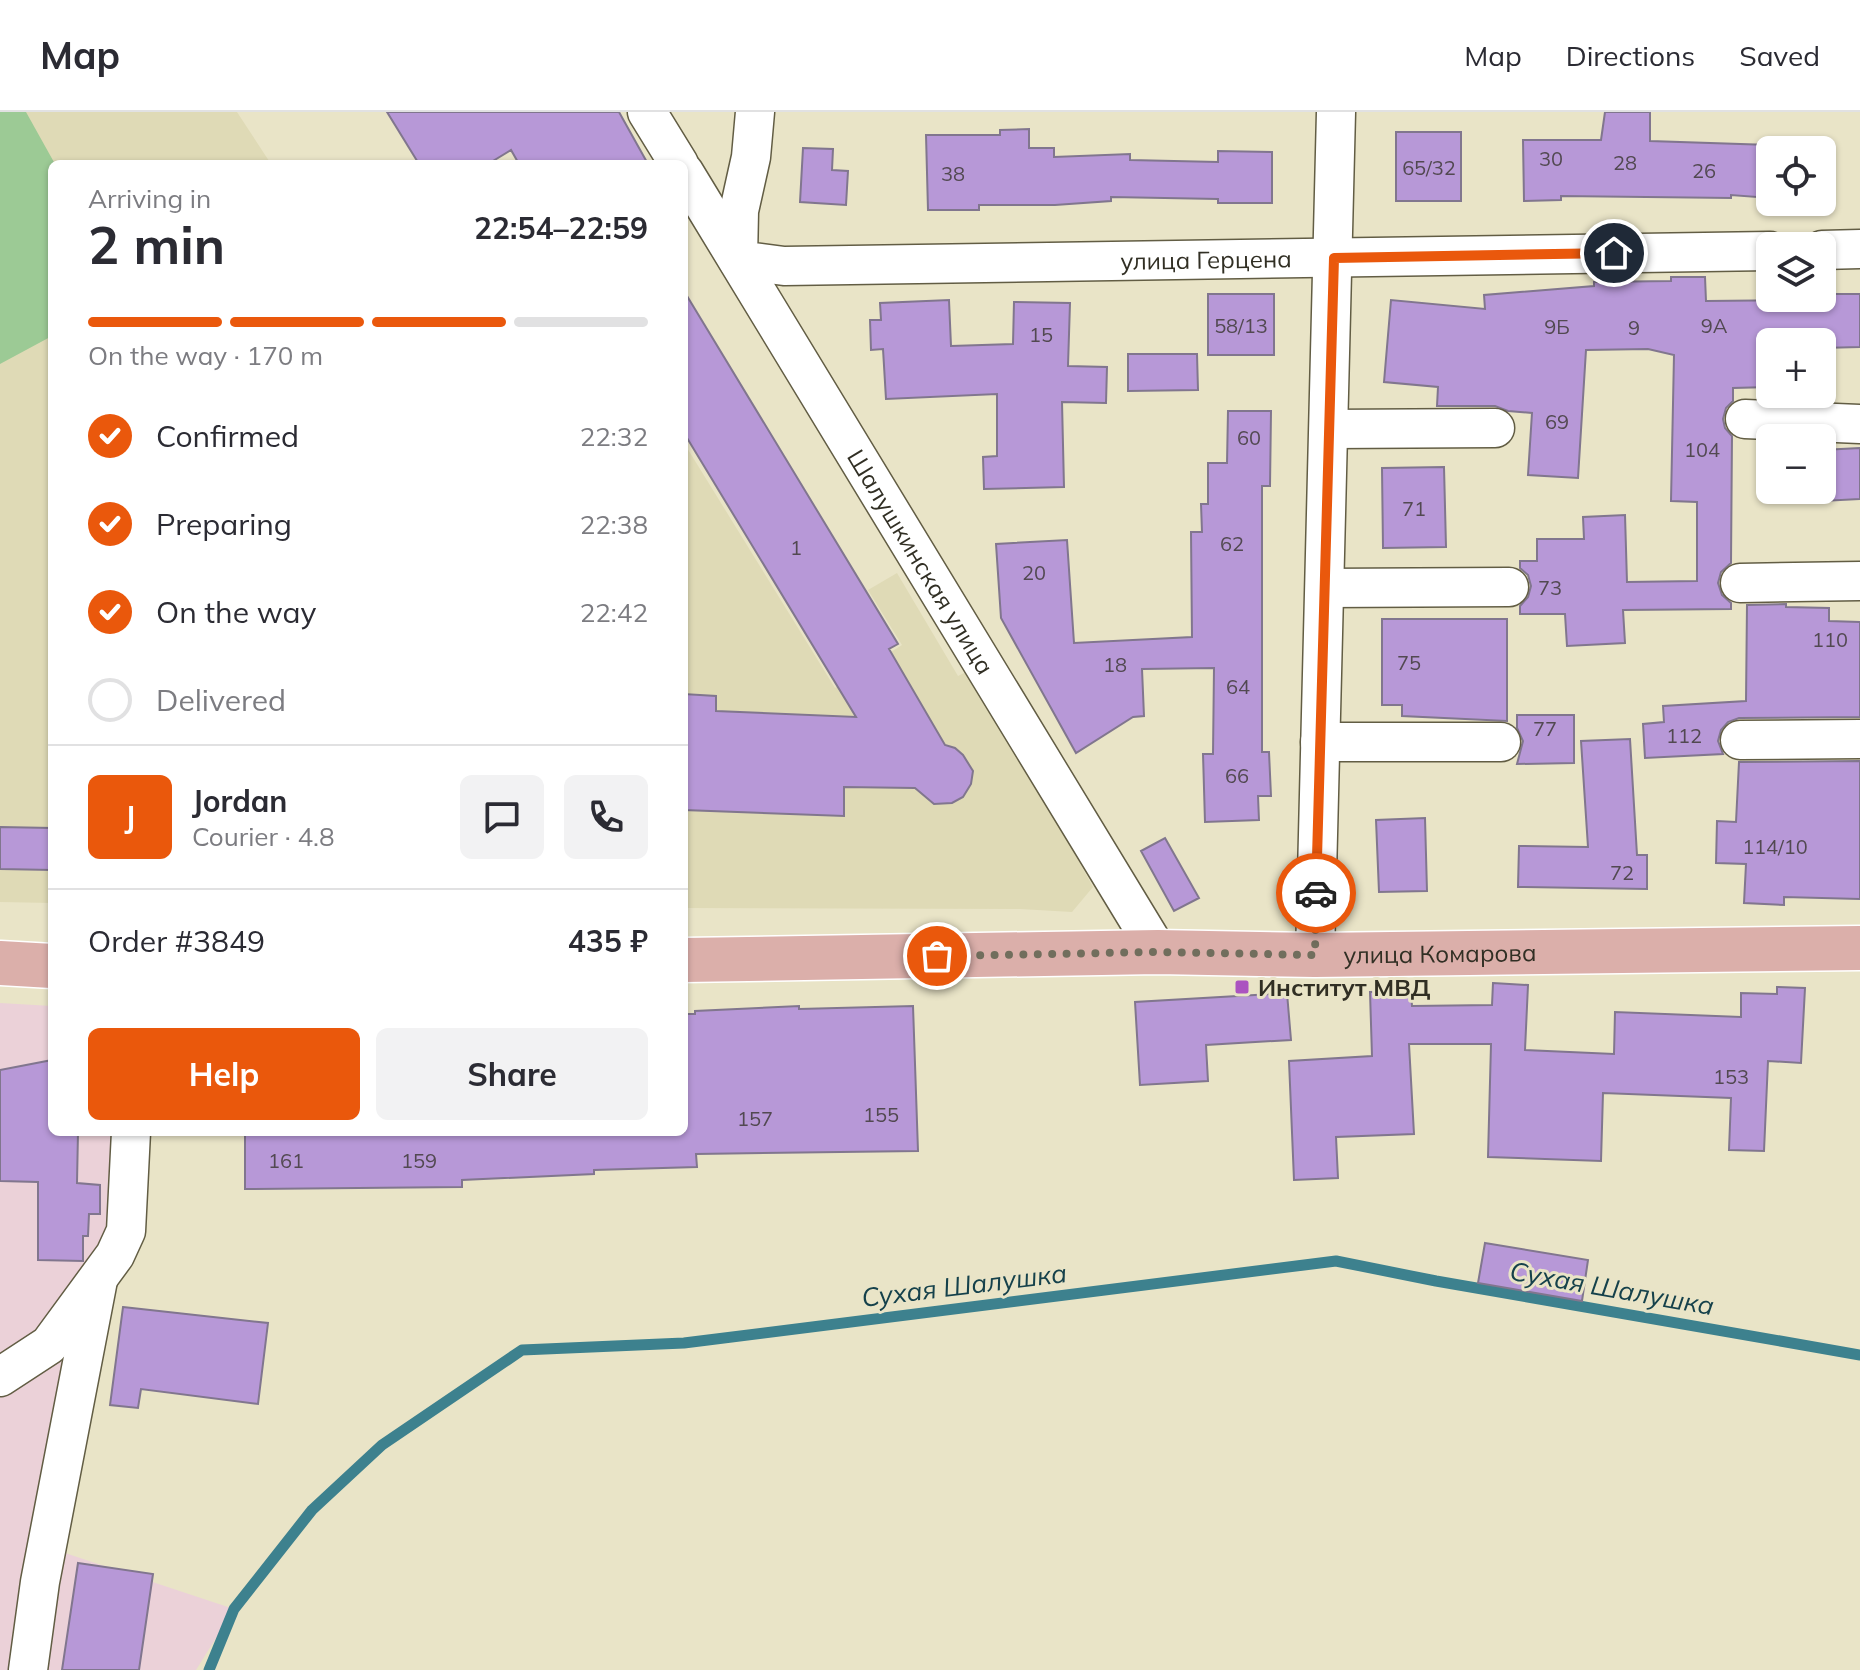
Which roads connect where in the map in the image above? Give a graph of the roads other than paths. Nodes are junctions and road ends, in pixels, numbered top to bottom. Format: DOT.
graph roads {
  1 [pos="647,112"];
  2 [pos="755,112"];
  3 [pos="1336,112"];
  4 [pos="677,160"];
  5 [pos="688,179"];
  6 [pos="1860,249"];
  7 [pos="1836,250"];
  8 [pos="1756,251"];
  9 [pos="1334,258"];
  10 [pos="738,260"];
  11 [pos="1745,419"];
  12 [pos="1860,424"];
  13 [pos="1495,428"];
  14 [pos="1330,429"];
  15 [pos="1860,581"];
  16 [pos="1740,583"];
  17 [pos="1509,587"];
  18 [pos="1325,588"];
  19 [pos="1860,739"];
  20 [pos="1740,740"];
  21 [pos="1320,742"];
  22 [pos="1501,742"];
  23 [pos="1860,948"];
  24 [pos="1158,952"];
  25 [pos="1315,955"];
  26 [pos="688,960"];
  27 [pos="0,963"];
  28 [pos="48,966"];
  29 [pos="131,1136"];
  30 [pos="98,1280"];
  31 [pos="0,1377"];
  32 [pos="28,1670"];
  1 -- 4 [label="street"];
  2 -- 10 [label="street"];
  3 -- 9 [label="street"];
  5 -- 10 [label="street, Шалушкинская улица"];
  6 -- 7 [label="street"];
  8 -- 9 [label="street, улица Герцена"];
  9 -- 10 [label="street, улица Герцена"];
  9 -- 14 [label="street"];
  10 -- 24 [label="street, Шалушкинская улица"];
  11 -- 12 [label="street"];
  13 -- 14 [label="street"];
  14 -- 18 [label="street"];
  15 -- 16 [label="street"];
  17 -- 18 [label="street"];
  18 -- 21 [label="street"];
  19 -- 20 [label="street"];
  21 -- 22 [label="street"];
  21 -- 25 [label="street"];
  23 -- 25 [label="main road, улица Комарова"];
  24 -- 25 [label="main road, улица Комарова"];
  24 -- 26 [label="main road, улица Комарова"];
  27 -- 28 [label="main road"];
  29 -- 30 [label="street"];
  30 -- 31 [label="street"];
  30 -- 32 [label="street"];
}
